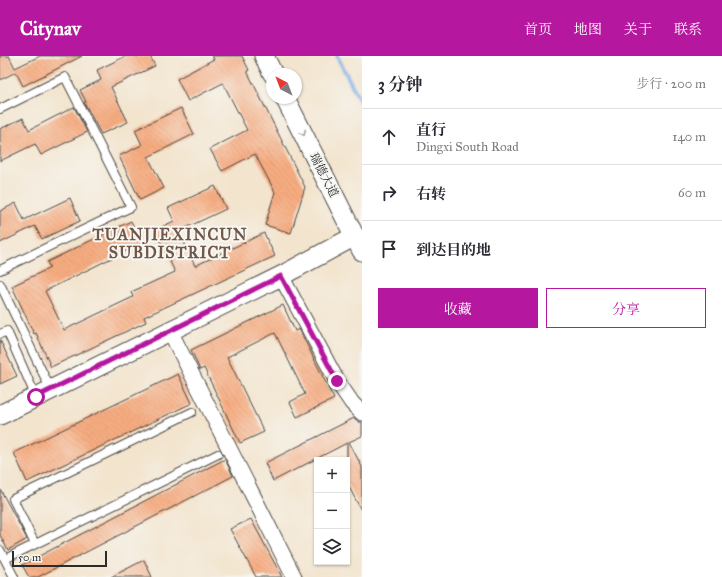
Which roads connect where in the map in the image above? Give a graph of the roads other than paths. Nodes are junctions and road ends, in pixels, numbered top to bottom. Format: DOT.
graph roads {
  1 [pos="264,56"];
  2 [pos="270,68"];
  3 [pos="288,104"];
  4 [pos="0,109"];
  5 [pos="358,244"];
  6 [pos="0,270"];
  7 [pos="281,276"];
  8 [pos="0,284"];
  9 [pos="170,331"];
  10 [pos="0,334"];
  11 [pos="43,394"];
  12 [pos="192,412"];
  13 [pos="362,413"];
  14 [pos="0,415"];
  15 [pos="218,454"];
  16 [pos="35,544"];
  17 [pos="0,550"];
  18 [pos="5,559"];
  19 [pos="14,577"];
  20 [pos="294,577"];
  1 -- 2 [label="street"];
  3 -- 5 [label="street, 瑞德大道, one-way"];
  4 -- 6 [label="lane"];
  5 -- 7 [label="street"];
  7 -- 9 [label="street"];
  7 -- 13 [label="street"];
  8 -- 11 [label="lane"];
  9 -- 11 [label="street"];
  9 -- 20 [label="street"];
  10 -- 11 [label="lane"];
  11 -- 14 [label="street"];
  12 -- 16 [label="lane"];
  15 -- 16 [label="lane"];
  16 -- 18 [label="lane"];
  17 -- 18 [label="lane"];
  18 -- 19 [label="lane"];
}
